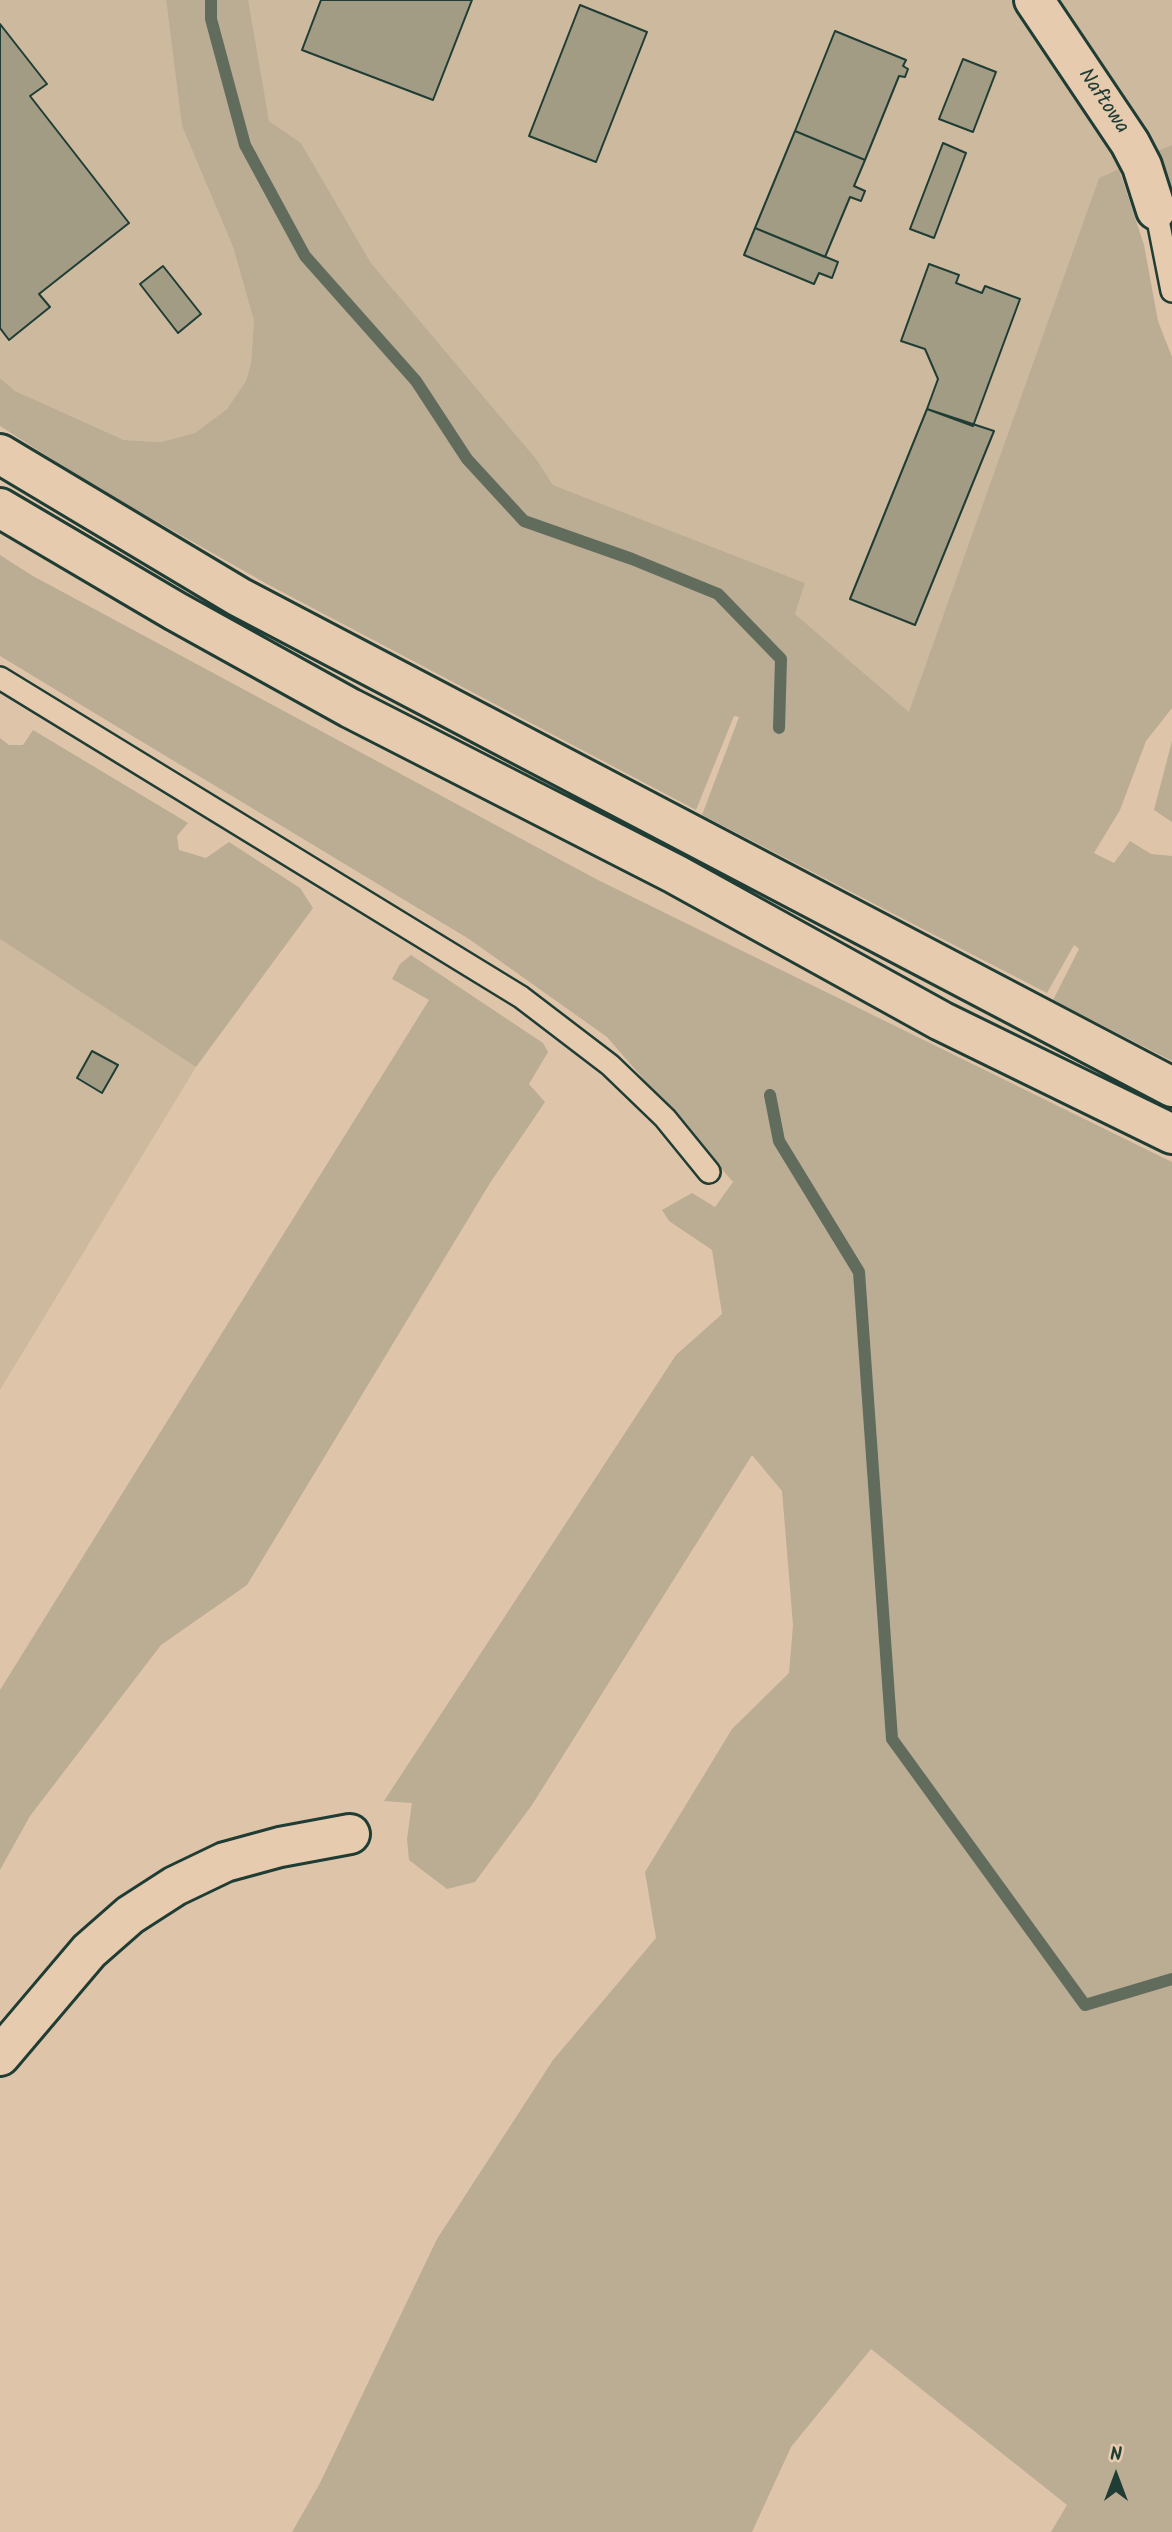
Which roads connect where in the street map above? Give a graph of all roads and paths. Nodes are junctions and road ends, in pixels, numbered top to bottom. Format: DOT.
graph roads {
  1 [pos="1034,0"];
  2 [pos="1156,211"];
  3 [pos="1172,291"];
  4 [pos="0,454"];
  5 [pos="0,508"];
  6 [pos="0,678"];
  7 [pos="1172,1087"];
  8 [pos="1172,1134"];
  9 [pos="709,1172"];
  10 [pos="350,1834"];
  11 [pos="0,2056"];
  1 -- 2 [label="main road, Naftowa"];
  2 -- 3 [label="lane"];
  4 -- 7 [label="main road"];
  5 -- 8 [label="main road"];
  6 -- 9 [label="lane"];
  10 -- 11 [label="main road"];
}
